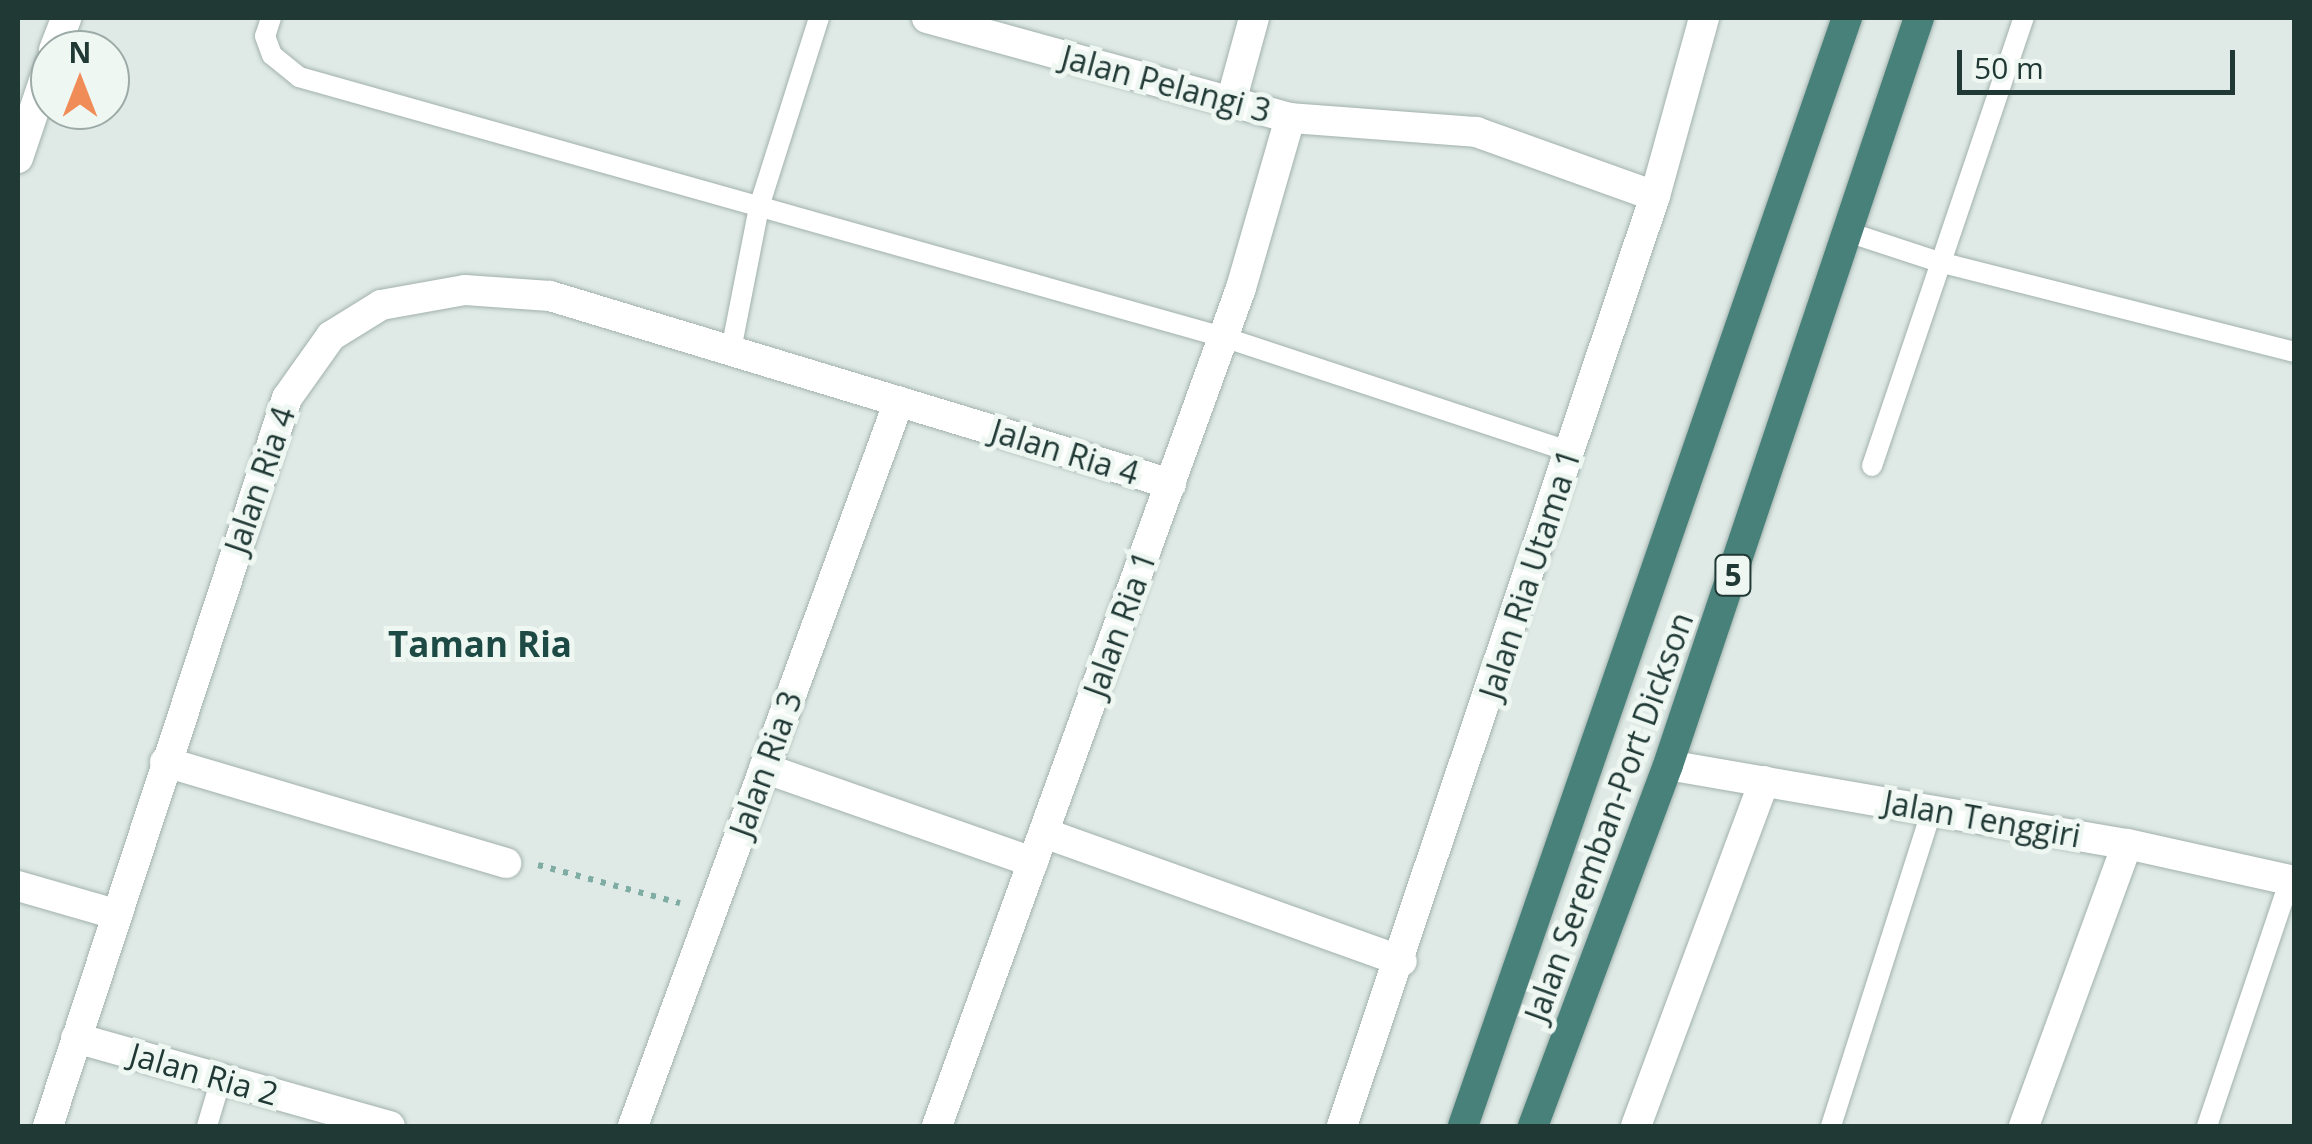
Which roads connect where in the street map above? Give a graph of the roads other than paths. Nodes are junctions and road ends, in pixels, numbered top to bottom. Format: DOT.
graph roads {
  1 [pos="270,18"];
  2 [pos="819,18"];
  3 [pos="926,18"];
  4 [pos="1254,18"];
  5 [pos="1704,18"];
  6 [pos="1847,18"];
  7 [pos="1919,18"];
  8 [pos="2024,18"];
  9 [pos="1231,102"];
  10 [pos="1290,118"];
  11 [pos="30,122"];
  12 [pos="18,158"];
  13 [pos="1655,196"];
  14 [pos="759,207"];
  15 [pos="1851,234"];
  16 [pos="1939,262"];
  17 [pos="1224,337"];
  18 [pos="731,350"];
  19 [pos="2294,352"];
  20 [pos="899,401"];
  21 [pos="1570,452"];
  22 [pos="1872,466"];
  23 [pos="1171,484"];
  24 [pos="165,762"];
  25 [pos="1668,764"];
  26 [pos="764,768"];
  27 [pos="1764,781"];
  28 [pos="1932,810"];
  29 [pos="1044,833"];
  30 [pos="2127,844"];
  31 [pos="506,862"];
  32 [pos="1033,862"];
  33 [pos="2292,881"];
  34 [pos="18,886"];
  35 [pos="115,914"];
  36 [pos="1402,960"];
  37 [pos="76,1038"];
  38 [pos="221,1079"];
  39 [pos="48,1126"];
  40 [pos="207,1126"];
  41 [pos="390,1126"];
  42 [pos="633,1126"];
  43 [pos="937,1126"];
  44 [pos="1342,1126"];
  45 [pos="1463,1126"];
  46 [pos="1533,1126"];
  47 [pos="1636,1126"];
  48 [pos="1831,1126"];
  49 [pos="2024,1126"];
  50 [pos="2207,1126"];
  1 -- 14 [label="lane"];
  2 -- 14 [label="lane"];
  3 -- 9 [label="street, Jalan Pelangi 3"];
  4 -- 9 [label="street"];
  5 -- 13 [label="street, Jalan Ria Utama 1"];
  6 -- 45 [label="highway, Jalan Seremban-Port Dickson / 5"];
  7 -- 15 [label="highway, Jalan Seremban-Port Dickson / 5"];
  8 -- 16 [label="lane"];
  9 -- 10 [label="street, Jalan Pelangi 3"];
  10 -- 13 [label="street, Jalan Pelangi 3"];
  10 -- 17 [label="street, Jalan Ria 1"];
  11 -- 12 [label="street"];
  13 -- 21 [label="street, Jalan Ria Utama 1"];
  14 -- 17 [label="lane"];
  14 -- 18 [label="lane"];
  15 -- 16 [label="lane"];
  15 -- 25 [label="highway, Jalan Seremban-Port Dickson / 5"];
  16 -- 19 [label="lane"];
  16 -- 22 [label="lane"];
  17 -- 21 [label="lane"];
  17 -- 23 [label="street, Jalan Ria 1"];
  18 -- 20 [label="street, Jalan Ria 4"];
  18 -- 24 [label="street, Jalan Ria 4"];
  20 -- 23 [label="street, Jalan Ria 4"];
  20 -- 26 [label="street, Jalan Ria 3"];
  21 -- 36 [label="street, Jalan Ria Utama 1"];
  23 -- 29 [label="street, Jalan Ria 1"];
  24 -- 31 [label="street"];
  24 -- 35 [label="street, Jalan Ria 4"];
  25 -- 27 [label="street, Jalan Tenggiri"];
  25 -- 46 [label="highway, Jalan Seremban-Port Dickson / 5"];
  26 -- 32 [label="street"];
  26 -- 42 [label="street, Jalan Ria 3"];
  27 -- 28 [label="street, Jalan Tenggiri"];
  27 -- 47 [label="street"];
  28 -- 30 [label="street, Jalan Tenggiri"];
  28 -- 48 [label="lane"];
  29 -- 32 [label="street, Jalan Ria 1"];
  29 -- 36 [label="street"];
  30 -- 33 [label="street, Jalan Tenggiri"];
  30 -- 49 [label="street"];
  32 -- 43 [label="street, Jalan Ria 1"];
  33 -- 50 [label="lane"];
  34 -- 35 [label="street"];
  35 -- 37 [label="street, Jalan Ria 4"];
  36 -- 44 [label="street, Jalan Ria Utama 1"];
  37 -- 38 [label="street, Jalan Ria 2"];
  37 -- 39 [label="street, Jalan Ria 4"];
  38 -- 40 [label="lane"];
  38 -- 41 [label="street, Jalan Ria 2"];
}
